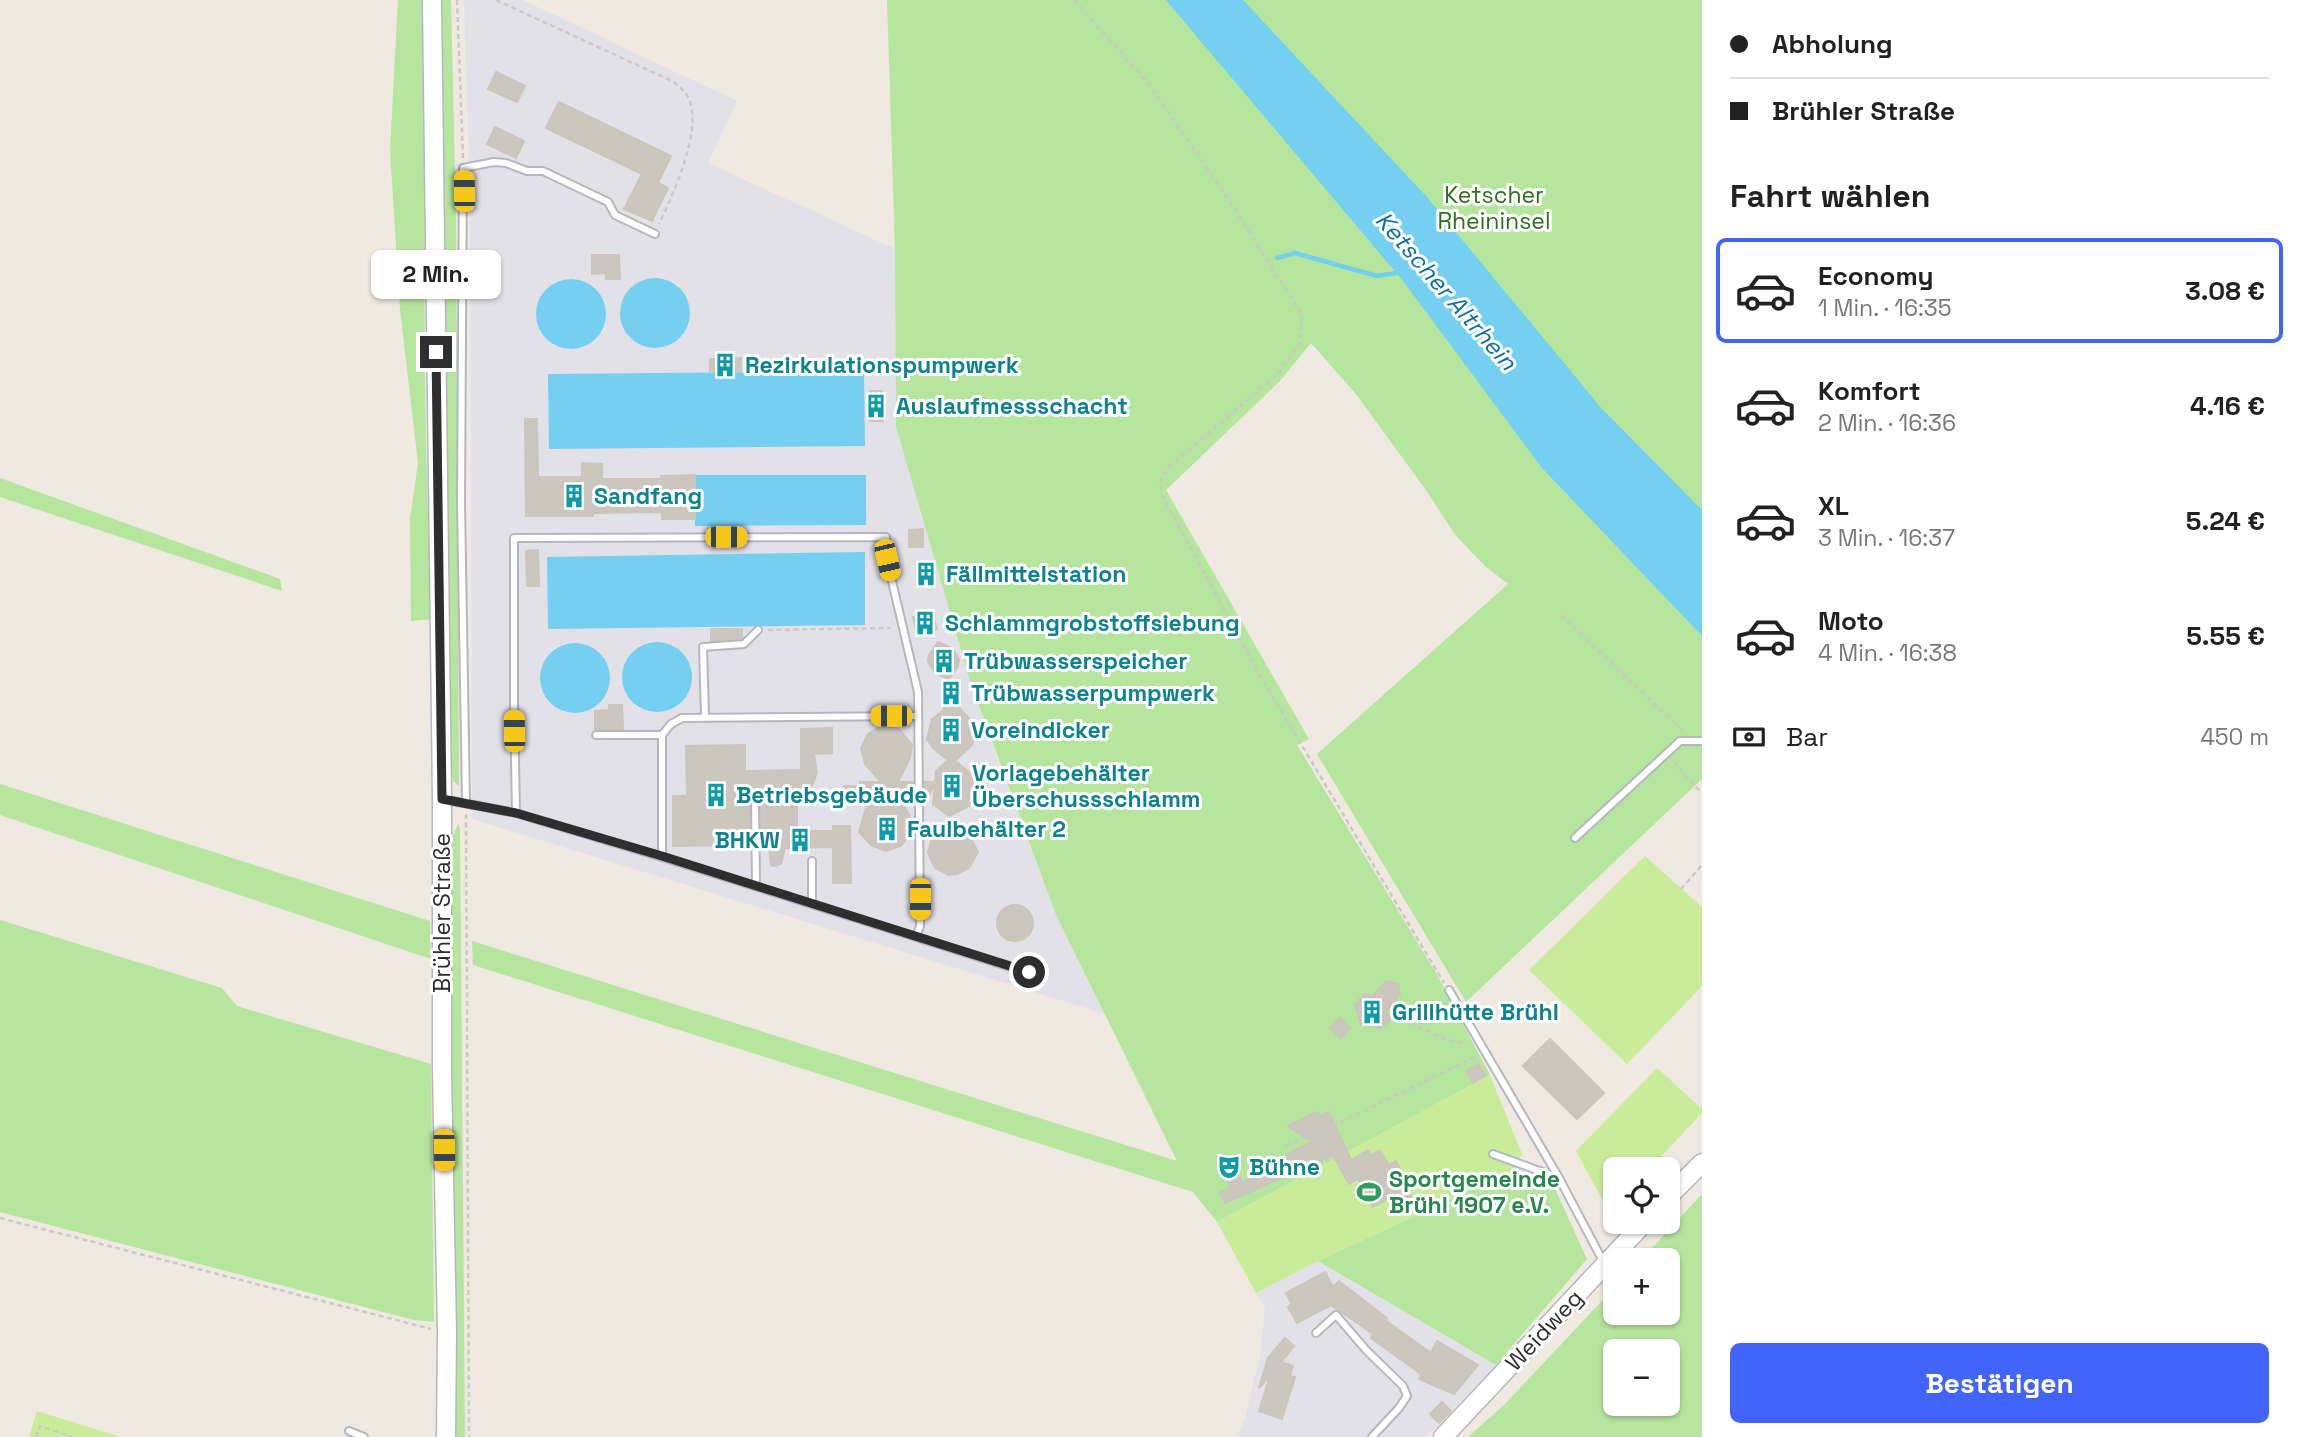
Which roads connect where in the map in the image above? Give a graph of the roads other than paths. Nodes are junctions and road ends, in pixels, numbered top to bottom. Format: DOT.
graph roads {
  1 [pos="432,0"];
  2 [pos="655,234"];
  3 [pos="758,630"];
  4 [pos="918,716"];
  5 [pos="705,717"];
  6 [pos="596,735"];
  7 [pos="662,735"];
  8 [pos="1699,741"];
  9 [pos="442,799"];
  10 [pos="466,802"];
  11 [pos="755,803"];
  12 [pos="516,813"];
  13 [pos="1575,838"];
  14 [pos="662,856"];
  15 [pos="812,861"];
  16 [pos="756,886"];
  17 [pos="812,904"];
  18 [pos="916,937"];
  19 [pos="1029,972"];
  20 [pos="1449,990"];
  21 [pos="1493,1154"];
  22 [pos="1702,1163"];
  23 [pos="1559,1178"];
  24 [pos="1680,1185"];
  25 [pos="1634,1234"];
  26 [pos="1621,1248"];
  27 [pos="1603,1261"];
  28 [pos="1603,1267"];
  29 [pos="1316,1333"];
  30 [pos="349,1431"];
  31 [pos="364,1437"];
  32 [pos="446,1437"];
  33 [pos="1372,1437"];
  34 [pos="1443,1437"];
  1 -- 9 [label="street, Brühler Straße"];
  2 -- 10 [label="lane"];
  3 -- 5 [label="lane"];
  4 -- 5 [label="lane"];
  4 -- 12 [label="lane"];
  4 -- 18 [label="lane"];
  5 -- 7 [label="lane"];
  6 -- 7 [label="lane"];
  7 -- 14 [label="lane"];
  8 -- 13 [label="lane"];
  9 -- 10 [label="lane"];
  9 -- 32 [label="street, Brühler Straße"];
  10 -- 12 [label="lane"];
  11 -- 16 [label="lane"];
  12 -- 14 [label="lane"];
  14 -- 16 [label="lane"];
  15 -- 17 [label="lane"];
  16 -- 17 [label="lane"];
  17 -- 18 [label="lane"];
  18 -- 19 [label="lane"];
  20 -- 23 [label="lane"];
  21 -- 23 [label="lane"];
  22 -- 24 [label="street"];
  23 -- 27 [label="lane"];
  25 -- 26 [label="street, Weidweg"];
  28 -- 34 [label="street, Weidweg"];
  29 -- 33 [label="lane"];
  30 -- 31 [label="lane"];
}
